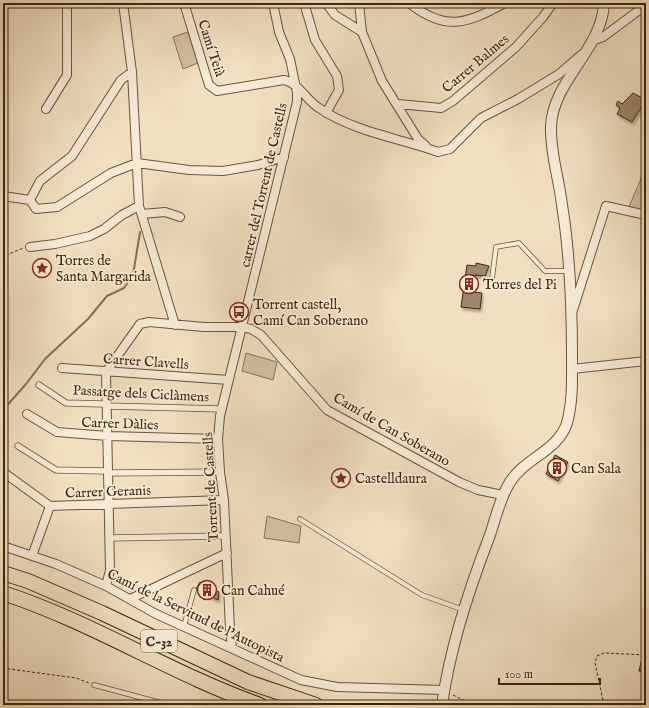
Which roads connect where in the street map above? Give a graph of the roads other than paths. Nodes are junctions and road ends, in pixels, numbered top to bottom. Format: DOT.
graph roads {
  1 [pos="67,3"];
  2 [pos="123,3"];
  3 [pos="184,3"];
  4 [pos="272,3"];
  5 [pos="304,3"];
  6 [pos="326,3"];
  7 [pos="359,3"];
  8 [pos="409,3"];
  9 [pos="505,3"];
  10 [pos="553,3"];
  11 [pos="604,3"];
  12 [pos="646,5"];
  13 [pos="417,7"];
  14 [pos="362,32"];
  15 [pos="592,41"];
  16 [pos="587,51"];
  17 [pos="132,72"];
  18 [pos="295,85"];
  19 [pos="398,104"];
  20 [pos="46,109"];
  21 [pos="326,113"];
  22 [pos="429,149"];
  23 [pos="284,156"];
  24 [pos="137,163"];
  25 [pos="3,196"];
  26 [pos="30,200"];
  27 [pos="139,206"];
  28 [pos="142,214"];
  29 [pos="646,216"];
  30 [pos="180,217"];
  31 [pos="30,247"];
  32 [pos="569,271"];
  33 [pos="491,286"];
  34 [pos="572,313"];
  35 [pos="175,325"];
  36 [pos="242,327"];
  37 [pos="646,361"];
  38 [pos="62,368"];
  39 [pos="572,369"];
  40 [pos="106,372"];
  41 [pos="229,380"];
  42 [pos="39,385"];
  43 [pos="107,406"];
  44 [pos="222,409"];
  45 [pos="27,414"];
  46 [pos="108,436"];
  47 [pos="218,439"];
  48 [pos="18,446"];
  49 [pos="3,472"];
  50 [pos="220,472"];
  51 [pos="108,473"];
  52 [pos="503,495"];
  53 [pos="224,500"];
  54 [pos="109,503"];
  55 [pos="50,506"];
  56 [pos="300,519"];
  57 [pos="226,536"];
  58 [pos="110,538"];
  59 [pos="3,546"];
  60 [pos="227,553"];
  61 [pos="32,556"];
  62 [pos="3,573"];
  63 [pos="106,586"];
  64 [pos="194,590"];
  65 [pos="3,593"];
  66 [pos="130,600"];
  67 [pos="464,610"];
  68 [pos="184,626"];
  69 [pos="232,648"];
  70 [pos="94,685"];
  71 [pos="444,690"];
  72 [pos="169,705"];
  73 [pos="260,705"];
  74 [pos="316,705"];
  75 [pos="442,705"];
  1 -- 20 [label="street"];
  2 -- 17 [label="street"];
  3 -- 18 [label="street, Camí Teià"];
  4 -- 18 [label="street, carrer del Torrent de Castells"];
  5 -- 21 [label="street"];
  6 -- 14 [label="street"];
  7 -- 14 [label="street"];
  8 -- 13 [label="street"];
  9 -- 13 [label="street"];
  10 -- 19 [label="street, Carrer Balmes"];
  11 -- 15 [label="street"];
  12 -- 15 [label="street"];
  14 -- 19 [label="street"];
  15 -- 16 [label="street"];
  16 -- 22 [label="street"];
  16 -- 32 [label="street"];
  17 -- 24 [label="street"];
  17 -- 26 [label="street"];
  18 -- 21 [label="street"];
  18 -- 23 [label="street, carrer del Torrent de Castells"];
  19 -- 22 [label="street"];
  21 -- 22 [label="street"];
  23 -- 24 [label="street"];
  23 -- 36 [label="street, carrer del Torrent de Castells"];
  24 -- 26 [label="street"];
  24 -- 27 [label="street"];
  25 -- 26 [label="street"];
  27 -- 28 [label="street"];
  27 -- 31 [label="street"];
  28 -- 30 [label="street"];
  28 -- 35 [label="street"];
  29 -- 34 [label="street"];
  32 -- 33 [label="lane"];
  32 -- 34 [label="street"];
  34 -- 39 [label="street"];
  35 -- 36 [label="street, Camí de Can Soberano"];
  35 -- 40 [label="street, Camí de Can Soberano"];
  36 -- 41 [label="street, Torrent de Castells"];
  36 -- 52 [label="street, Camí de Can Soberano"];
  37 -- 39 [label="street"];
  38 -- 40 [label="street, Carrer Clavells"];
  39 -- 52 [label="street"];
  40 -- 41 [label="street, Carrer Clavells"];
  40 -- 43 [label="street"];
  41 -- 44 [label="street, Torrent de Castells"];
  42 -- 43 [label="street, Passatge dels Ciclàmens"];
  43 -- 44 [label="street, Passatge dels Ciclàmens"];
  43 -- 46 [label="street"];
  44 -- 47 [label="street, Torrent de Castells"];
  45 -- 46 [label="street, Carrer Dàlies"];
  46 -- 47 [label="street, Carrer Dàlies"];
  46 -- 51 [label="street"];
  47 -- 50 [label="street, Torrent de Castells"];
  48 -- 51 [label="street"];
  49 -- 55 [label="street, Carrer Geranis"];
  50 -- 51 [label="street"];
  50 -- 53 [label="street, Torrent de Castells"];
  51 -- 54 [label="street"];
  52 -- 67 [label="street"];
  53 -- 54 [label="street, Carrer Geranis"];
  53 -- 57 [label="street, Torrent de Castells"];
  54 -- 55 [label="street, Carrer Geranis"];
  54 -- 58 [label="street"];
  55 -- 61 [label="street"];
  56 -- 67 [label="lane"];
  57 -- 58 [label="street"];
  57 -- 60 [label="street, Torrent de Castells"];
  58 -- 63 [label="street"];
  59 -- 61 [label="street, Camí de la Servitud de l'Autopista"];
  60 -- 66 [label="street"];
  60 -- 69 [label="street, Torrent de Castells"];
  61 -- 63 [label="street, Camí de la Servitud de l'Autopista"];
  62 -- 74 [label="highway, C-32"];
  63 -- 66 [label="street, Camí de la Servitud de l'Autopista"];
  64 -- 68 [label="lane"];
  65 -- 73 [label="highway, C-32"];
  66 -- 68 [label="street, Camí de la Servitud de l'Autopista"];
  67 -- 71 [label="street"];
  68 -- 69 [label="street, Camí de la Servitud de l'Autopista"];
  69 -- 71 [label="street, Camí de la Servitud de l'Autopista"];
  70 -- 72 [label="lane"];
  71 -- 75 [label="street"];
}
